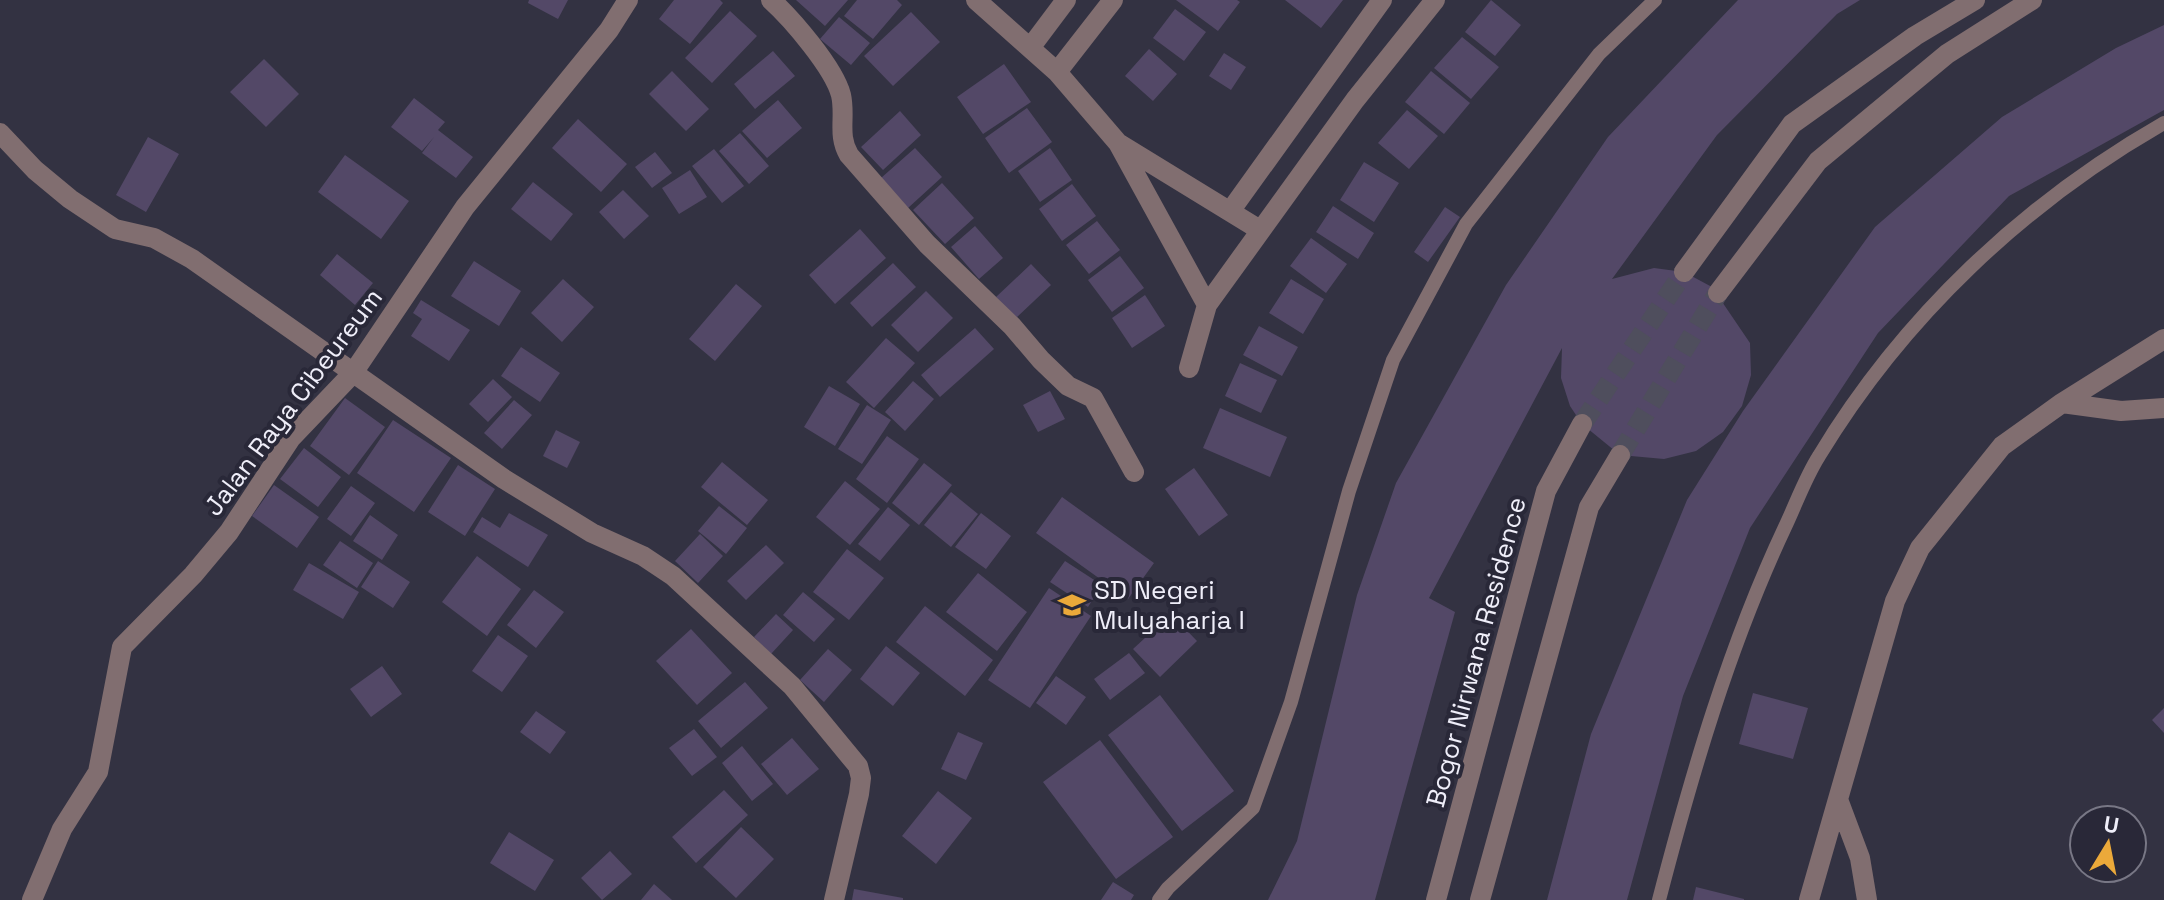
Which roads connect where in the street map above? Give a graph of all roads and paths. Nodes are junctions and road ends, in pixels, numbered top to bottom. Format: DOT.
graph roads {
  1 [pos="628,0"];
  2 [pos="771,0"];
  3 [pos="976,0"];
  4 [pos="1066,0"];
  5 [pos="1113,0"];
  6 [pos="1382,0"];
  7 [pos="1435,0"];
  8 [pos="1655,0"];
  9 [pos="1975,0"];
  10 [pos="2032,0"];
  11 [pos="1030,48"];
  12 [pos="1057,72"];
  13 [pos="2164,123"];
  14 [pos="0,133"];
  15 [pos="1118,143"];
  16 [pos="1231,210"];
  17 [pos="1260,230"];
  18 [pos="1684,272"];
  19 [pos="1718,293"];
  20 [pos="1207,305"];
  21 [pos="2164,339"];
  22 [pos="1189,368"];
  23 [pos="353,373"];
  24 [pos="2062,403"];
  25 [pos="2164,408"];
  26 [pos="1582,424"];
  27 [pos="1620,455"];
  28 [pos="1134,472"];
  29 [pos="1839,802"];
  30 [pos="32,900"];
  31 [pos="834,900"];
  32 [pos="1159,900"];
  33 [pos="1436,900"];
  34 [pos="1480,900"];
  35 [pos="1659,900"];
  36 [pos="1809,900"];
  37 [pos="1867,900"];
  1 -- 23 [label="street, Jalan Raya Cibeureum"];
  2 -- 28 [label="street"];
  3 -- 11 [label="street"];
  4 -- 11 [label="street"];
  5 -- 12 [label="street"];
  6 -- 16 [label="street"];
  7 -- 17 [label="street"];
  8 -- 32 [label="lane"];
  9 -- 18 [label="street"];
  10 -- 19 [label="street"];
  11 -- 12 [label="street"];
  12 -- 15 [label="street"];
  13 -- 35 [label="lane"];
  14 -- 23 [label="street"];
  15 -- 16 [label="street"];
  15 -- 20 [label="street"];
  16 -- 17 [label="street"];
  17 -- 20 [label="street"];
  20 -- 22 [label="street"];
  21 -- 24 [label="street"];
  23 -- 30 [label="street, Jalan Raya Cibeureum"];
  23 -- 31 [label="street"];
  24 -- 25 [label="street"];
  24 -- 29 [label="street"];
  26 -- 33 [label="street, Bogor Nirwana Residence"];
  27 -- 34 [label="street"];
  29 -- 36 [label="street"];
  29 -- 37 [label="street"];
}
